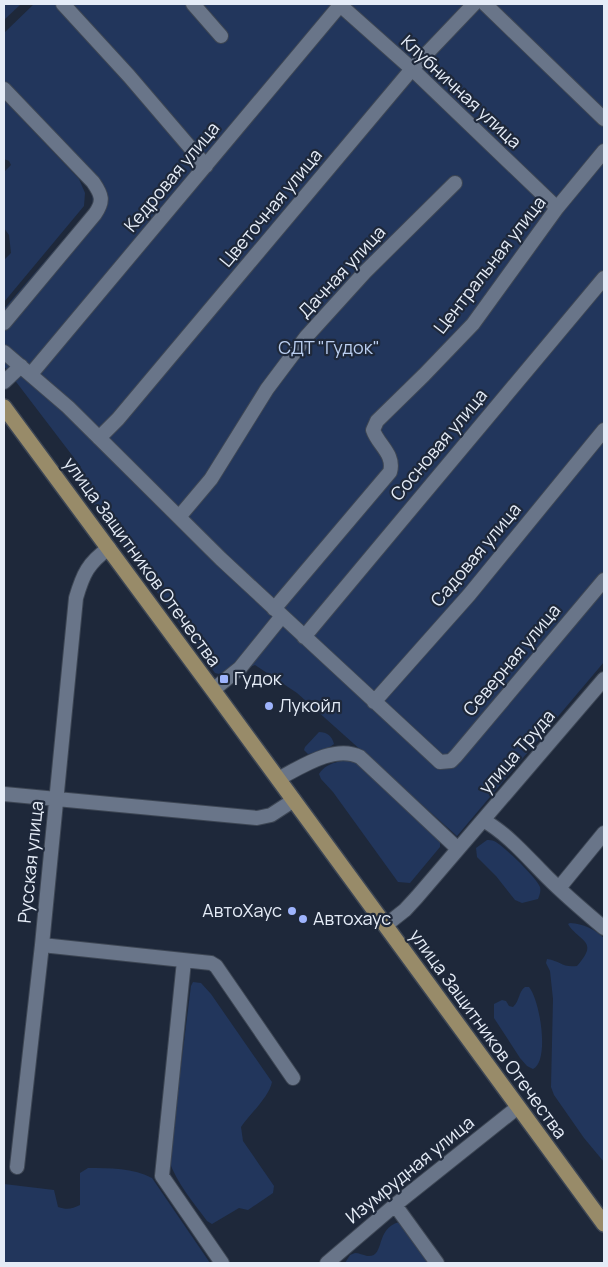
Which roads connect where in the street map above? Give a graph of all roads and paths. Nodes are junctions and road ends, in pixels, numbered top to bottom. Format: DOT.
graph roads {
  1 [pos="63,4"];
  2 [pos="193,4"];
  3 [pos="340,4"];
  4 [pos="474,4"];
  5 [pos="485,4"];
  6 [pos="221,36"];
  7 [pos="412,69"];
  8 [pos="4,89"];
  9 [pos="604,119"];
  10 [pos="604,151"];
  11 [pos="206,166"];
  12 [pos="455,183"];
  13 [pos="557,208"];
  14 [pos="604,278"];
  15 [pos="4,323"];
  16 [pos="4,352"];
  17 [pos="26,370"];
  18 [pos="4,382"];
  19 [pos="4,407"];
  20 [pos="604,430"];
  21 [pos="99,438"];
  22 [pos="179,517"];
  23 [pos="109,548"];
  24 [pos="604,580"];
  25 [pos="278,613"];
  26 [pos="304,636"];
  27 [pos="604,679"];
  28 [pos="213,690"];
  29 [pos="374,702"];
  30 [pos="278,779"];
  31 [pos="4,794"];
  32 [pos="56,800"];
  33 [pos="294,800"];
  34 [pos="483,820"];
  35 [pos="604,834"];
  36 [pos="458,849"];
  37 [pos="559,888"];
  38 [pos="386,925"];
  39 [pos="604,928"];
  40 [pos="42,945"];
  41 [pos="184,960"];
  42 [pos="293,1078"];
  43 [pos="518,1107"];
  44 [pos="17,1167"];
  45 [pos="395,1206"];
  46 [pos="604,1224"];
  47 [pos="222,1263"];
  48 [pos="327,1263"];
  49 [pos="437,1263"];
  1 -- 11 [label="street"];
  2 -- 6 [label="street"];
  3 -- 7 [label="street, Клубничная улица"];
  3 -- 11 [label="street, Кедровая улица"];
  4 -- 7 [label="street, Цветочная улица"];
  5 -- 9 [label="street"];
  7 -- 13 [label="street, Клубничная улица"];
  7 -- 21 [label="street, Цветочная улица"];
  8 -- 15 [label="street"];
  10 -- 13 [label="street, Центральная улица"];
  11 -- 17 [label="street, Кедровая улица"];
  12 -- 22 [label="street, Дачная улица"];
  13 -- 25 [label="street, Центральная улица"];
  14 -- 26 [label="street, Сосновая улица"];
  16 -- 17 [label="street"];
  17 -- 18 [label="street, Кедровая улица"];
  17 -- 21 [label="street"];
  19 -- 23 [label="main road, улица Защитников Отечества"];
  20 -- 29 [label="street, Садовая улица"];
  21 -- 22 [label="street"];
  22 -- 25 [label="street"];
  23 -- 28 [label="main road, улица Защитников Отечества"];
  23 -- 32 [label="street, Русская улица"];
  24 -- 29 [label="street, Северная улица"];
  25 -- 26 [label="street"];
  25 -- 28 [label="street"];
  26 -- 29 [label="street"];
  27 -- 34 [label="street, улица Труда"];
  28 -- 30 [label="main road, улица Защитников Отечества"];
  30 -- 33 [label="main road, улица Защитников Отечества"];
  30 -- 36 [label="street"];
  31 -- 32 [label="street"];
  32 -- 33 [label="street"];
  32 -- 40 [label="street, Русская улица"];
  33 -- 38 [label="main road, улица Защитников Отечества"];
  34 -- 36 [label="street, улица Труда"];
  34 -- 37 [label="street"];
  35 -- 37 [label="street"];
  36 -- 38 [label="street, улица Труда"];
  37 -- 39 [label="street"];
  38 -- 43 [label="main road, улица Защитников Отечества"];
  40 -- 41 [label="street"];
  40 -- 44 [label="street, Русская улица"];
  41 -- 42 [label="street"];
  41 -- 47 [label="street"];
  43 -- 45 [label="street, Изумрудная улица"];
  43 -- 46 [label="main road, улица Защитников Отечества"];
  45 -- 48 [label="street, Изумрудная улица"];
  45 -- 49 [label="street"];
}
